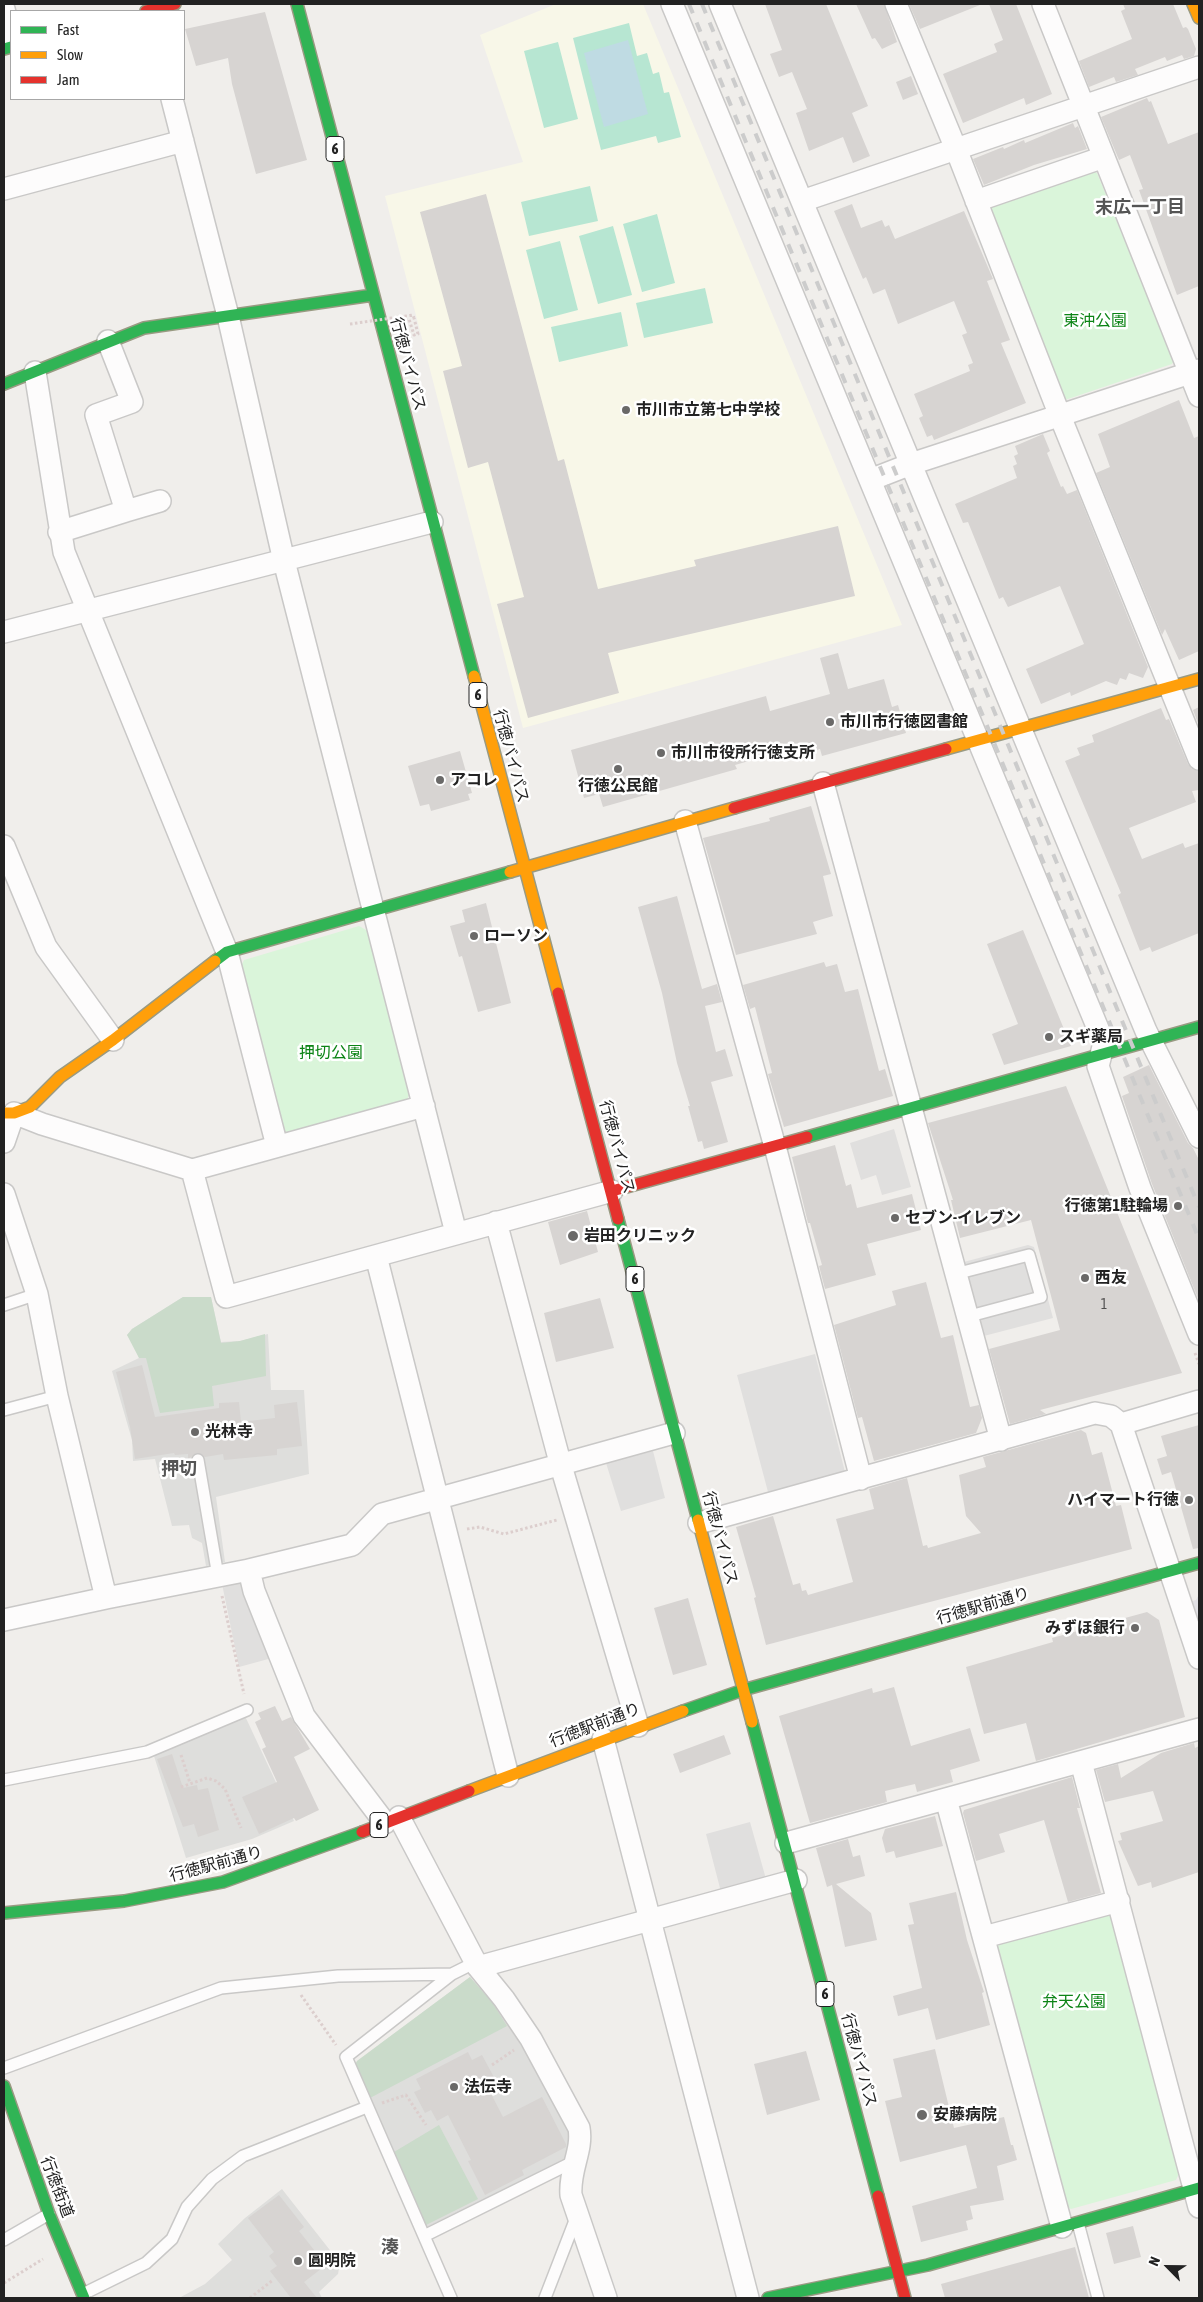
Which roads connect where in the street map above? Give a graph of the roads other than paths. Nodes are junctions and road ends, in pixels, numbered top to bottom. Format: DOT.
graph roads {
  1 [pos="175,4"];
  2 [pos="297,4"];
  3 [pos="672,4"];
  4 [pos="720,4"];
  5 [pos="896,4"];
  6 [pos="1043,4"];
  7 [pos="1194,4"];
  8 [pos="4,9"];
  9 [pos="148,9"];
  10 [pos="1199,18"];
  11 [pos="10,34"];
  12 [pos="1199,67"];
  13 [pos="172,100"];
  14 [pos="1084,106"];
  15 [pos="183,141"];
  16 [pos="956,149"];
  17 [pos="1104,157"];
  18 [pos="4,189"];
  19 [pos="976,201"];
  20 [pos="802,202"];
  21 [pos="373,295"];
  22 [pos="228,316"];
  23 [pos="108,341"];
  24 [pos="1195,371"];
  25 [pos="35,372"];
  26 [pos="4,384"];
  27 [pos="1199,396"];
  28 [pos="1060,416"];
  29 [pos="911,464"];
  30 [pos="870,480"];
  31 [pos="160,500"];
  32 [pos="126,511"];
  33 [pos="432,522"];
  34 [pos="59,532"];
  35 [pos="284,561"];
  36 [pos="87,611"];
  37 [pos="4,632"];
  38 [pos="1199,679"];
  39 [pos="1170,687"];
  40 [pos="1021,728"];
  41 [pos="977,740"];
  42 [pos="1199,759"];
  43 [pos="823,783"];
  44 [pos="685,821"];
  45 [pos="4,846"];
  46 [pos="524,868"];
  47 [pos="373,910"];
  48 [pos="227,952"];
  49 [pos="1199,1027"];
  50 [pos="113,1040"];
  51 [pos="1152,1040"];
  52 [pos="1101,1054"];
  53 [pos="424,1106"];
  54 [pos="910,1108"];
  55 [pos="9,1113"];
  56 [pos="1199,1137"];
  57 [pos="4,1142"];
  58 [pos="774,1145"];
  59 [pos="277,1146"];
  60 [pos="192,1170"];
  61 [pos="612,1191"];
  62 [pos="4,1194"];
  63 [pos="496,1222"];
  64 [pos="456,1233"];
  65 [pos="376,1256"];
  66 [pos="955,1274"];
  67 [pos="37,1294"];
  68 [pos="4,1305"];
  69 [pos="966,1317"];
  70 [pos="1199,1334"];
  71 [pos="57,1396"];
  72 [pos="1199,1401"];
  73 [pos="4,1410"];
  74 [pos="1121,1424"];
  75 [pos="674,1433"];
  76 [pos="1001,1440"];
  77 [pos="198,1460"];
  78 [pos="561,1466"];
  79 [pos="861,1479"];
  80 [pos="438,1499"];
  81 [pos="699,1523"];
  82 [pos="1199,1563"];
  83 [pos="249,1570"];
  84 [pos="1169,1571"];
  85 [pos="218,1576"];
  86 [pos="106,1598"];
  87 [pos="4,1620"];
  88 [pos="1199,1658"];
  89 [pos="743,1690"];
  90 [pos="247,1710"];
  91 [pos="638,1726"];
  92 [pos="1199,1729"];
  93 [pos="603,1739"];
  94 [pos="1081,1762"];
  95 [pos="508,1776"];
  96 [pos="4,1780"];
  97 [pos="946,1799"];
  98 [pos="392,1820"];
  99 [pos="786,1843"];
  100 [pos="796,1880"];
  101 [pos="1119,1901"];
  102 [pos="4,1913"];
  103 [pos="650,1919"];
  104 [pos="984,1937"];
  105 [pos="477,1964"];
  106 [pos="452,1974"];
  107 [pos="4,2068"];
  108 [pos="4,2086"];
  109 [pos="368,2107"];
  110 [pos="575,2161"];
  111 [pos="1198,2195"];
  112 [pos="49,2214"];
  113 [pos="577,2216"];
  114 [pos="1070,2225"];
  115 [pos="424,2236"];
  116 [pos="4,2240"];
  117 [pos="898,2272"];
  118 [pos="84,2296"];
  119 [pos="451,2298"];
  120 [pos="545,2298"];
  121 [pos="606,2298"];
  122 [pos="748,2298"];
  123 [pos="768,2298"];
  124 [pos="905,2298"];
  125 [pos="1098,2298"];
  1 -- 9 [label="street"];
  2 -- 21 [label="street, 行徳バイパス / 6"];
  3 -- 30 [label="street"];
  4 -- 20 [label="street"];
  5 -- 16 [label="street"];
  6 -- 14 [label="street"];
  7 -- 10 [label="street"];
  8 -- 11 [label="street"];
  12 -- 14 [label="street"];
  13 -- 15 [label="street"];
  14 -- 16 [label="street"];
  14 -- 17 [label="street"];
  15 -- 18 [label="street"];
  15 -- 22 [label="street"];
  16 -- 19 [label="street"];
  16 -- 20 [label="street"];
  17 -- 19 [label="street"];
  17 -- 24 [label="street"];
  19 -- 28 [label="street"];
  20 -- 29 [label="street"];
  21 -- 22 [label="street"];
  21 -- 33 [label="street, 行徳バイパス / 6"];
  22 -- 23 [label="street"];
  22 -- 35 [label="street"];
  23 -- 25 [label="street"];
  23 -- 32 [label="street"];
  24 -- 27 [label="street"];
  24 -- 28 [label="street"];
  25 -- 26 [label="street"];
  25 -- 34 [label="street"];
  28 -- 29 [label="street"];
  28 -- 39 [label="street"];
  29 -- 30 [label="street"];
  29 -- 40 [label="street"];
  30 -- 41 [label="street"];
  31 -- 32 [label="street"];
  32 -- 34 [label="street"];
  33 -- 35 [label="street"];
  33 -- 46 [label="street, 行徳バイパス / 6"];
  34 -- 36 [label="street"];
  35 -- 36 [label="street"];
  35 -- 47 [label="street"];
  36 -- 37 [label="street"];
  36 -- 48 [label="street"];
  38 -- 39 [label="street"];
  39 -- 40 [label="street"];
  39 -- 42 [label="street"];
  40 -- 41 [label="street"];
  40 -- 51 [label="street"];
  41 -- 43 [label="street"];
  41 -- 52 [label="street"];
  43 -- 44 [label="street"];
  43 -- 54 [label="street"];
  44 -- 46 [label="street"];
  44 -- 58 [label="street"];
  45 -- 50 [label="street"];
  46 -- 47 [label="street"];
  46 -- 61 [label="street, 行徳バイパス / 6"];
  47 -- 48 [label="street"];
  47 -- 53 [label="street"];
  48 -- 50 [label="street"];
  48 -- 59 [label="street"];
  49 -- 51 [label="street"];
  50 -- 55 [label="street"];
  51 -- 52 [label="street"];
  51 -- 56 [label="street"];
  52 -- 54 [label="street"];
  52 -- 70 [label="street"];
  53 -- 59 [label="street"];
  53 -- 64 [label="street"];
  54 -- 58 [label="street"];
  54 -- 66 [label="street"];
  55 -- 57 [label="street"];
  55 -- 60 [label="street"];
  58 -- 61 [label="street"];
  58 -- 79 [label="street"];
  59 -- 60 [label="street"];
  60 -- 65 [label="street"];
  61 -- 63 [label="street"];
  61 -- 75 [label="street, 行徳バイパス / 6"];
  62 -- 67 [label="street"];
  63 -- 64 [label="street"];
  63 -- 78 [label="street"];
  64 -- 65 [label="street"];
  65 -- 80 [label="street"];
  66 -- 69 [label="street"];
  66 -- 69 [label="lane"];
  67 -- 68 [label="lane"];
  67 -- 71 [label="street"];
  69 -- 76 [label="street"];
  71 -- 73 [label="lane"];
  71 -- 86 [label="street"];
  72 -- 74 [label="street"];
  74 -- 76 [label="street"];
  74 -- 84 [label="street"];
  75 -- 78 [label="street"];
  75 -- 81 [label="street, 行徳バイパス / 6"];
  76 -- 79 [label="street"];
  77 -- 85 [label="lane"];
  78 -- 80 [label="street"];
  78 -- 91 [label="street"];
  79 -- 81 [label="street"];
  80 -- 83 [label="street"];
  80 -- 95 [label="street"];
  81 -- 89 [label="street, 行徳バイパス / 6"];
  82 -- 84 [label="street, 行徳駅前通り"];
  83 -- 85 [label="street"];
  83 -- 98 [label="street"];
  84 -- 88 [label="street"];
  84 -- 89 [label="street, 行徳駅前通り"];
  85 -- 86 [label="street"];
  86 -- 87 [label="street"];
  89 -- 91 [label="street, 行徳駅前通り / 6"];
  89 -- 99 [label="street, 行徳バイパス / 6"];
  90 -- 96 [label="lane"];
  91 -- 93 [label="street, 行徳駅前通り / 6"];
  92 -- 94 [label="street"];
  93 -- 95 [label="street, 行徳駅前通り / 6"];
  93 -- 103 [label="street"];
  94 -- 97 [label="street"];
  94 -- 101 [label="street"];
  95 -- 98 [label="street, 行徳駅前通り / 6"];
  97 -- 99 [label="street"];
  97 -- 104 [label="street"];
  98 -- 102 [label="street, 行徳駅前通り / 6"];
  98 -- 105 [label="street"];
  99 -- 100 [label="street, 行徳バイパス / 6"];
  100 -- 103 [label="street"];
  100 -- 117 [label="street, 行徳バイパス / 6"];
  101 -- 104 [label="street"];
  101 -- 111 [label="street"];
  103 -- 105 [label="street"];
  103 -- 122 [label="street"];
  104 -- 114 [label="street"];
  105 -- 106 [label="lane"];
  105 -- 110 [label="street"];
  106 -- 107 [label="lane"];
  106 -- 109 [label="lane"];
  108 -- 112 [label="street, 行徳街道"];
  109 -- 115 [label="lane"];
  109 -- 118 [label="lane"];
  110 -- 113 [label="street"];
  110 -- 115 [label="lane"];
  111 -- 114 [label="street"];
  112 -- 116 [label="lane"];
  112 -- 118 [label="street, 行徳街道"];
  113 -- 120 [label="lane"];
  113 -- 121 [label="street"];
  114 -- 117 [label="street"];
  114 -- 125 [label="lane"];
  115 -- 119 [label="lane"];
  117 -- 123 [label="street"];
  117 -- 124 [label="street, 行徳バイパス / 6"];
}
